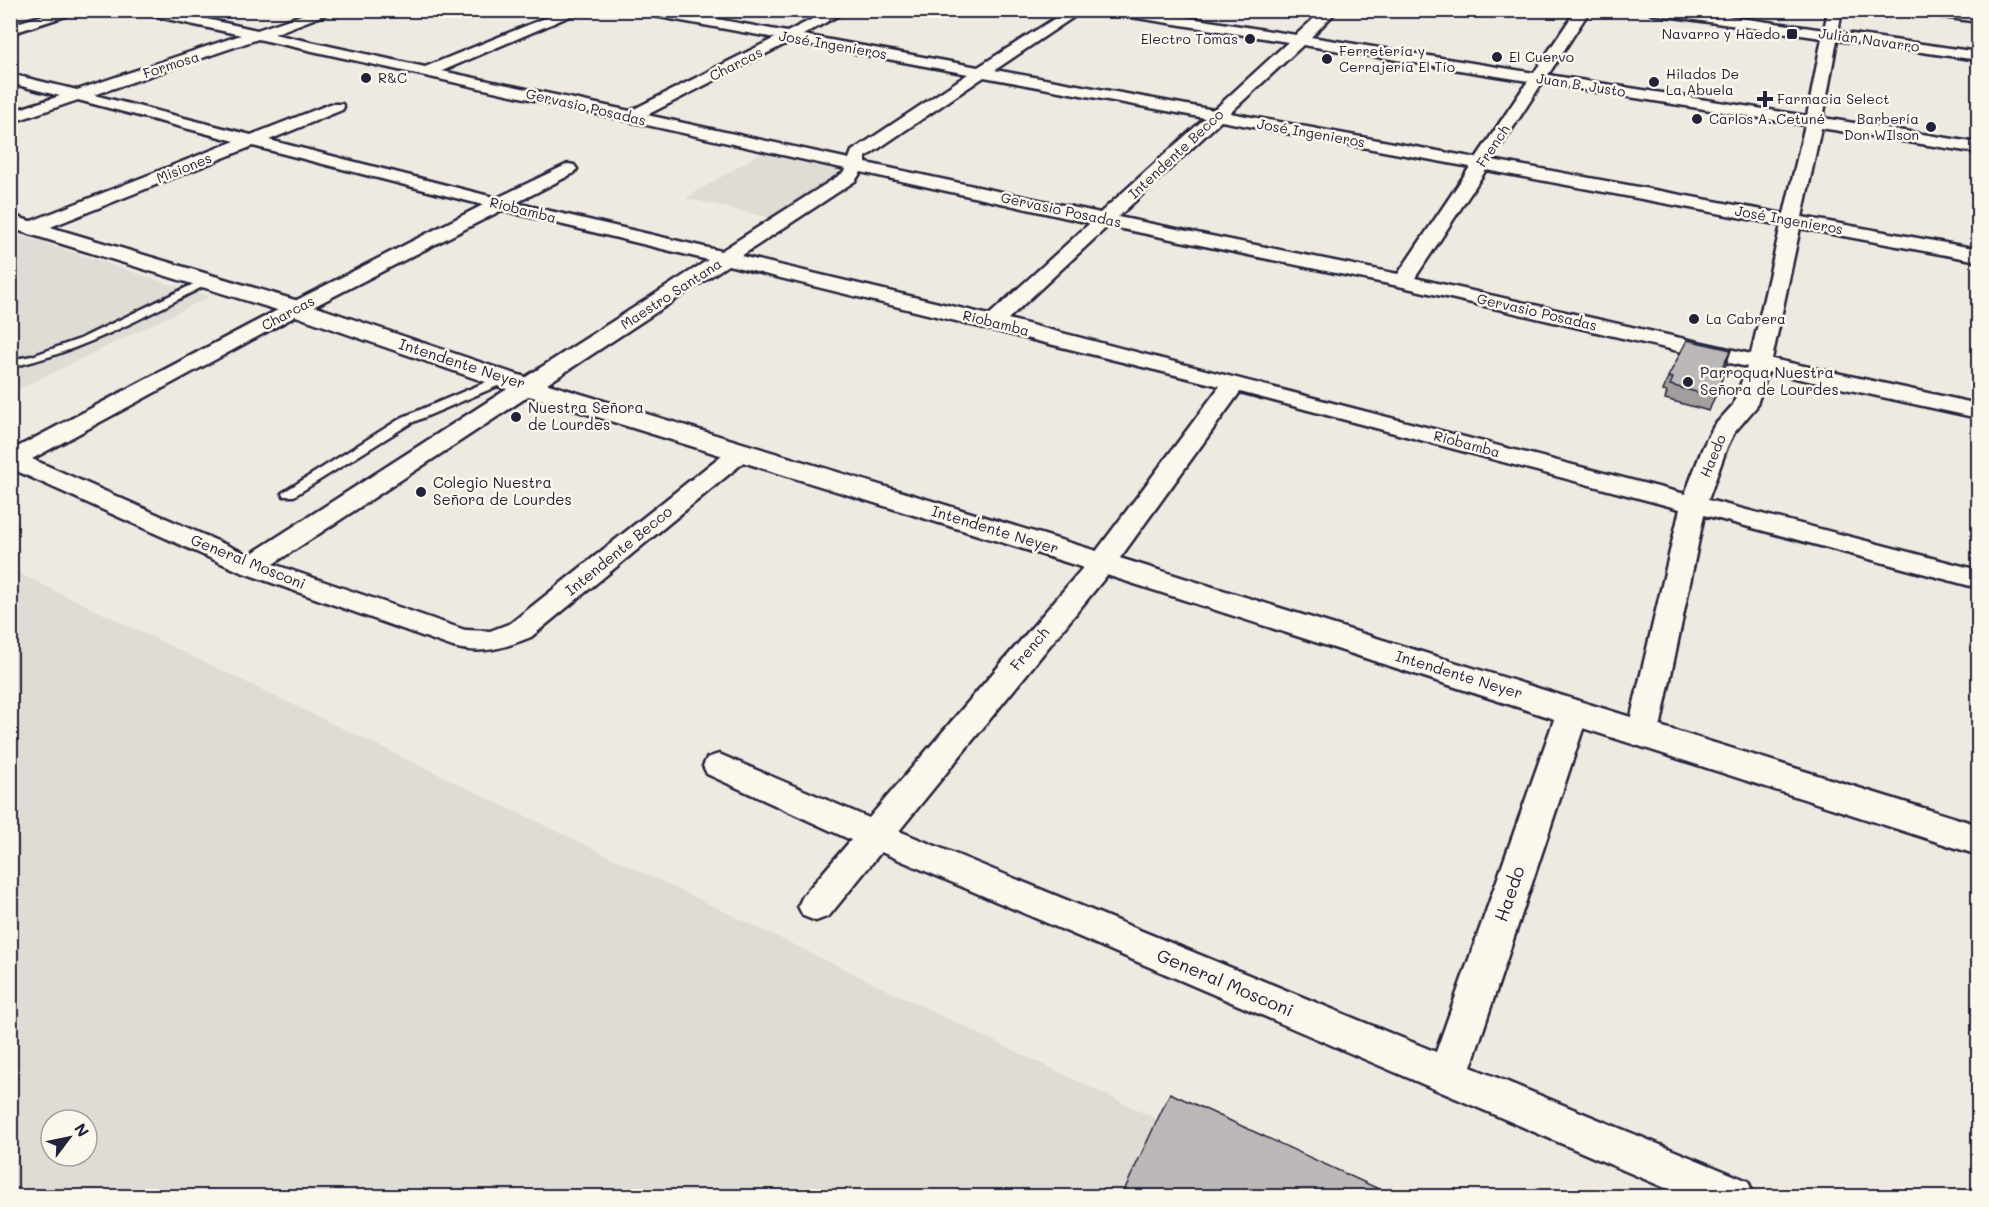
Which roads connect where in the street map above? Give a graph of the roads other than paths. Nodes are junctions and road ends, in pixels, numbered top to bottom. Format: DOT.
graph roads {
  1 [pos="78,10"];
  2 [pos="144,10"];
  3 [pos="331,10"];
  4 [pos="578,10"];
  5 [pos="644,10"];
  6 [pos="842,10"];
  7 [pos="1078,10"];
  8 [pos="1112,10"];
  9 [pos="1332,10"];
  10 [pos="1583,10"];
  11 [pos="1652,10"];
  12 [pos="1835,10"];
  13 [pos="1922,10"];
  14 [pos="1978,18"];
  15 [pos="10,30"];
  16 [pos="1831,35"];
  17 [pos="259,36"];
  18 [pos="789,37"];
  19 [pos="1299,40"];
  20 [pos="1978,56"];
  21 [pos="428,71"];
  22 [pos="981,72"];
  23 [pos="10,78"];
  24 [pos="1538,78"];
  25 [pos="77,96"];
  26 [pos="336,107"];
  27 [pos="1218,116"];
  28 [pos="631,117"];
  29 [pos="10,118"];
  30 [pos="1814,122"];
  31 [pos="252,141"];
  32 [pos="1978,148"];
  33 [pos="1481,164"];
  34 [pos="857,165"];
  35 [pos="568,169"];
  36 [pos="499,204"];
  37 [pos="1104,220"];
  38 [pos="1792,220"];
  39 [pos="21,225"];
  40 [pos="1978,255"];
  41 [pos="725,259"];
  42 [pos="206,281"];
  43 [pos="1403,281"];
  44 [pos="296,308"];
  45 [pos="993,322"];
  46 [pos="1760,363"];
  47 [pos="13,365"];
  48 [pos="515,382"];
  49 [pos="1234,383"];
  50 [pos="1978,411"];
  51 [pos="741,452"];
  52 [pos="11,460"];
  53 [pos="289,494"];
  54 [pos="1694,503"];
  55 [pos="1102,563"];
  56 [pos="251,566"];
  57 [pos="1978,579"];
  58 [pos="493,641"];
  59 [pos="1573,711"];
  60 [pos="1643,734"];
  61 [pos="719,766"];
  62 [pos="874,836"];
  63 [pos="1978,840"];
  64 [pos="816,906"];
  65 [pos="1447,1077"];
  66 [pos="1733,1197"];
  1 -- 15 [label="street"];
  2 -- 17 [label="street, Gervasio Posadas"];
  3 -- 17 [label="street, Formosa"];
  4 -- 21 [label="street"];
  5 -- 18 [label="street, José Ingenieros"];
  6 -- 18 [label="street, Charcas"];
  7 -- 22 [label="street, Maestro Santana"];
  8 -- 19 [label="street, Juan B. Justo"];
  9 -- 19 [label="street, Intendente Becco"];
  10 -- 24 [label="street, French"];
  11 -- 16 [label="street, Julián Navarro"];
  12 -- 16 [label="street, Haedo"];
  13 -- 14 [label="street"];
  16 -- 20 [label="street, Julián Navarro"];
  16 -- 30 [label="street, Haedo"];
  17 -- 21 [label="street, Gervasio Posadas"];
  17 -- 25 [label="street, Formosa"];
  18 -- 22 [label="street, José Ingenieros"];
  18 -- 28 [label="street, Charcas"];
  19 -- 24 [label="street, Juan B. Justo"];
  19 -- 27 [label="street, Intendente Becco"];
  21 -- 28 [label="street, Gervasio Posadas"];
  22 -- 27 [label="street, José Ingenieros"];
  22 -- 34 [label="street, Maestro Santana"];
  23 -- 25 [label="street, Riobamba"];
  24 -- 30 [label="street, Juan B. Justo"];
  24 -- 33 [label="street, French"];
  25 -- 29 [label="street, Formosa"];
  25 -- 31 [label="street, Riobamba"];
  26 -- 31 [label="street, Misiones"];
  27 -- 33 [label="street, José Ingenieros"];
  27 -- 37 [label="street, Intendente Becco"];
  28 -- 34 [label="street, Gervasio Posadas"];
  30 -- 32 [label="street, Juan B. Justo"];
  30 -- 38 [label="street, Haedo"];
  31 -- 36 [label="street, Riobamba"];
  31 -- 39 [label="street, Misiones"];
  33 -- 38 [label="street, José Ingenieros"];
  33 -- 43 [label="street, French"];
  34 -- 37 [label="street, Gervasio Posadas"];
  34 -- 41 [label="street, Maestro Santana"];
  35 -- 36 [label="street, Charcas"];
  36 -- 41 [label="street, Riobamba"];
  36 -- 44 [label="street, Charcas"];
  37 -- 43 [label="street, Gervasio Posadas"];
  37 -- 45 [label="street, Intendente Becco"];
  38 -- 40 [label="street, José Ingenieros"];
  38 -- 46 [label="street, Haedo"];
  39 -- 42 [label="street, Intendente Neyer"];
  41 -- 45 [label="street, Riobamba"];
  41 -- 48 [label="street, Maestro Santana"];
  42 -- 44 [label="street, Intendente Neyer"];
  42 -- 47 [label="lane"];
  43 -- 46 [label="street, Gervasio Posadas"];
  44 -- 48 [label="street, Intendente Neyer"];
  44 -- 52 [label="street, Charcas"];
  45 -- 49 [label="street, Riobamba"];
  46 -- 50 [label="street, Gervasio Posadas"];
  46 -- 54 [label="street, Haedo"];
  48 -- 51 [label="street, Intendente Neyer"];
  48 -- 53 [label="lane"];
  48 -- 56 [label="street, Maestro Santana"];
  49 -- 54 [label="street, Riobamba"];
  49 -- 55 [label="street, French"];
  51 -- 55 [label="street, Intendente Neyer"];
  51 -- 58 [label="street, Intendente Becco"];
  52 -- 56 [label="street, General Mosconi"];
  54 -- 57 [label="street, Riobamba"];
  54 -- 60 [label="street, Haedo"];
  55 -- 59 [label="street, Intendente Neyer"];
  55 -- 62 [label="street, French"];
  56 -- 58 [label="street, General Mosconi"];
  59 -- 60 [label="street, Intendente Neyer"];
  59 -- 65 [label="street, Haedo"];
  60 -- 63 [label="street, Intendente Neyer"];
  61 -- 62 [label="street, General Mosconi"];
  62 -- 64 [label="street, French"];
  62 -- 65 [label="street, General Mosconi"];
  65 -- 66 [label="street, General Mosconi"];
}
